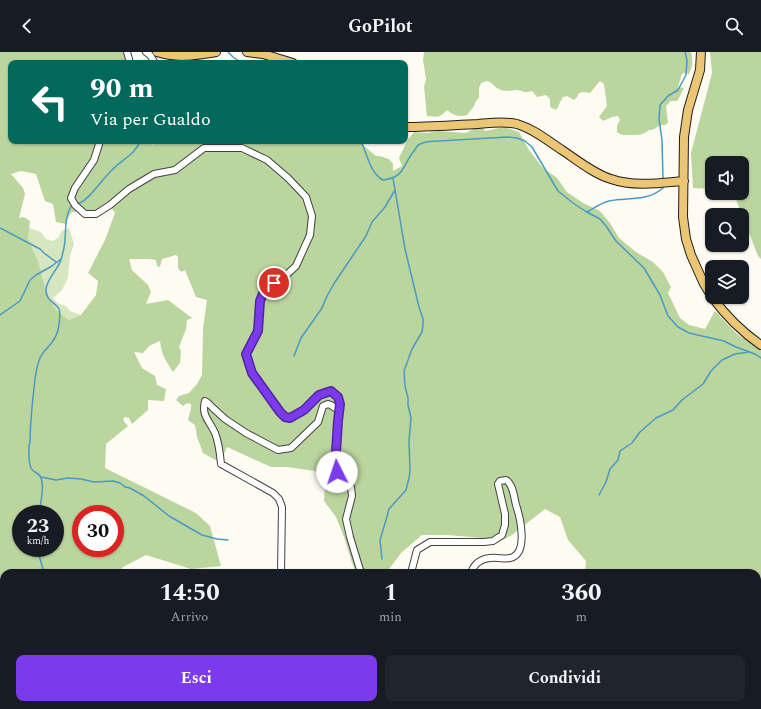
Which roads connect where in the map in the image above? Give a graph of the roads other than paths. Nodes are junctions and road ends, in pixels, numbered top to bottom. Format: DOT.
graph roads {
  1 [pos="146,52"];
  2 [pos="157,52"];
  3 [pos="216,52"];
  4 [pos="247,52"];
  5 [pos="701,52"];
  6 [pos="263,53"];
  7 [pos="153,60"];
  8 [pos="284,60"];
  9 [pos="408,127"];
  10 [pos="99,144"];
  11 [pos="684,181"];
  12 [pos="705,286"];
  13 [pos="718,304"];
  14 [pos="761,345"];
  15 [pos="340,404"];
  16 [pos="281,569"];
  17 [pos="360,569"];
  18 [pos="412,569"];
  19 [pos="472,569"];
  1 -- 7 [label="street"];
  2 -- 3 [label="main road"];
  4 -- 6 [label="main road"];
  5 -- 11 [label="main road"];
  6 -- 8 [label="main road"];
  9 -- 11 [label="main road"];
  10 -- 15 [label="street"];
  11 -- 12 [label="main road"];
  13 -- 14 [label="main road"];
  15 -- 16 [label="street"];
  15 -- 17 [label="street"];
  18 -- 19 [label="street"];
}
